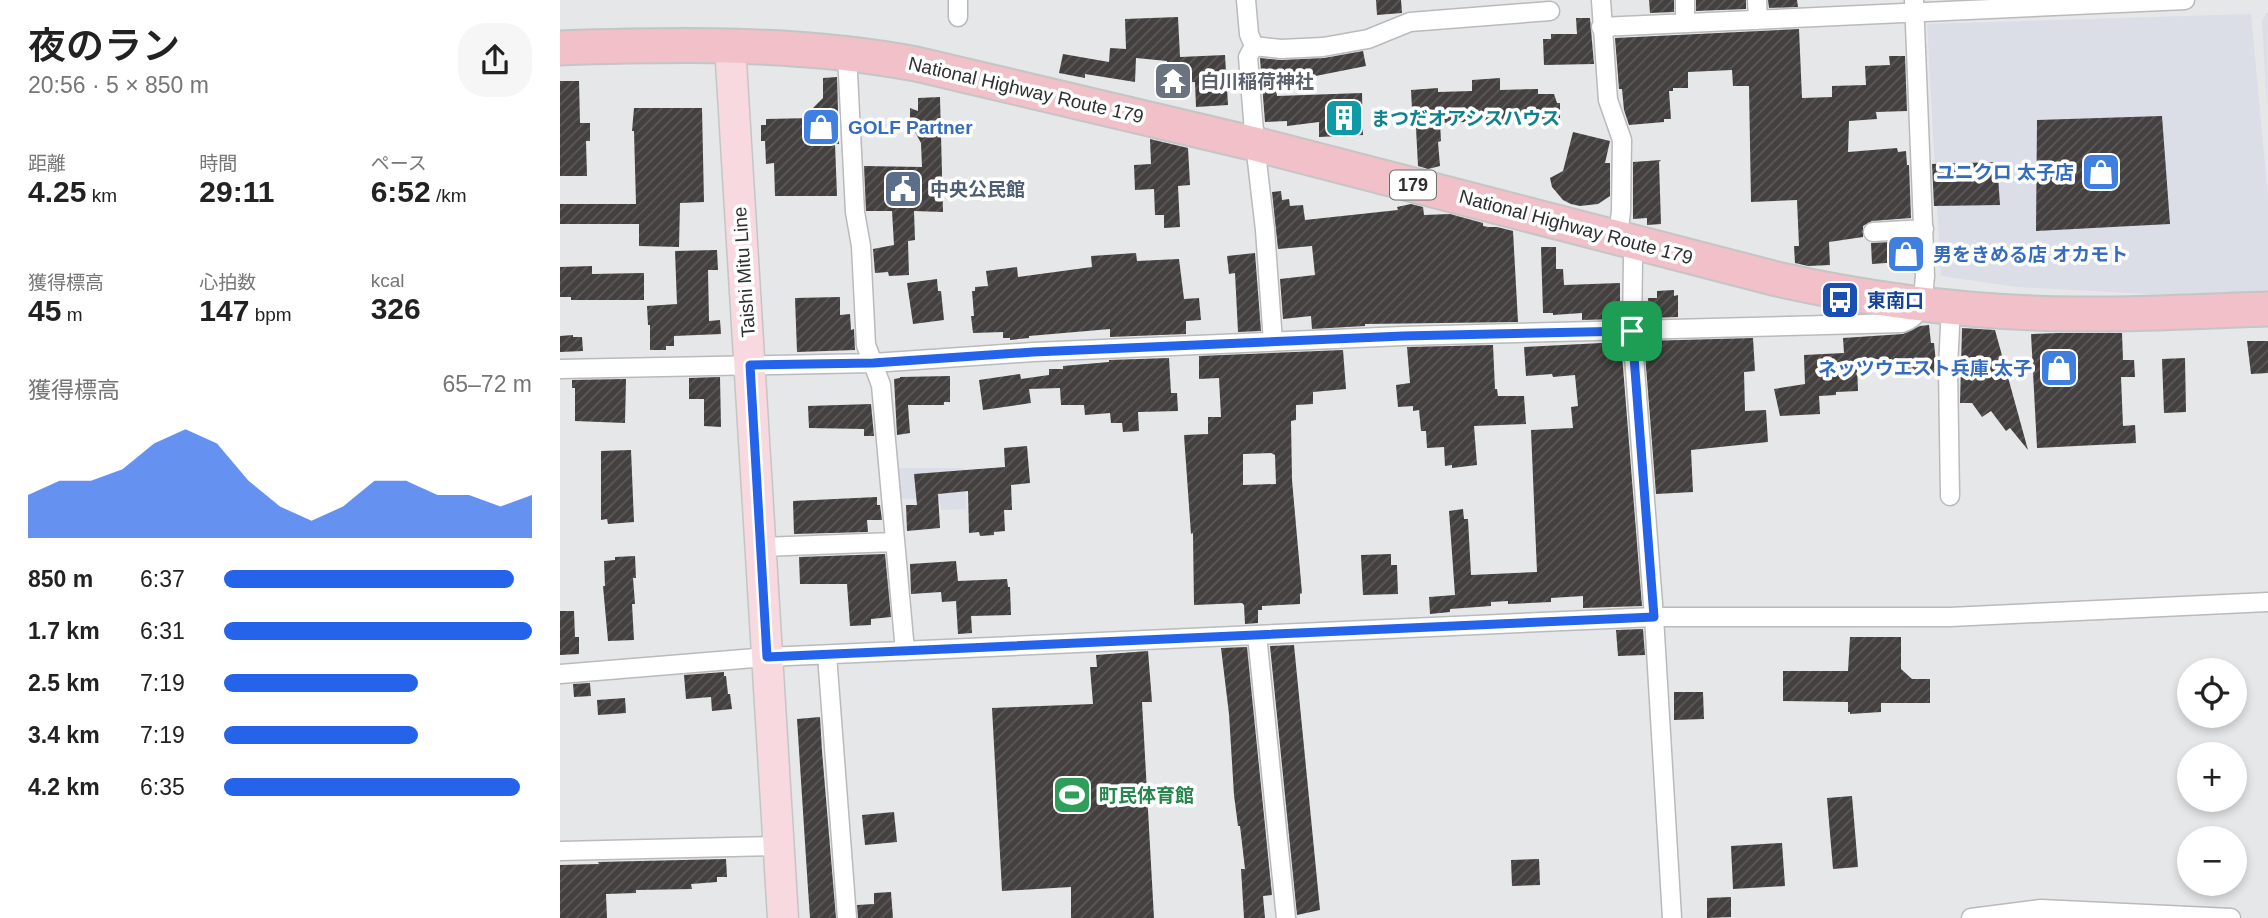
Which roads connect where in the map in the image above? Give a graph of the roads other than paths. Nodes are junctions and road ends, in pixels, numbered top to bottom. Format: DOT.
graph roads {
  1 [pos="1246,0"];
  2 [pos="1601,0"];
  3 [pos="1685,0"];
  4 [pos="1757,0"];
  5 [pos="2185,0"];
  6 [pos="1914,6"];
  7 [pos="1832,8"];
  8 [pos="1550,12"];
  9 [pos="1758,20"];
  10 [pos="1685,23"];
  11 [pos="1601,27"];
  12 [pos="730,45"];
  13 [pos="1254,46"];
  14 [pos="560,48"];
  15 [pos="847,54"];
  16 [pos="1255,144"];
  17 [pos="1924,229"];
  18 [pos="1873,232"];
  19 [pos="1628,241"];
  20 [pos="1937,305"];
  21 [pos="2268,309"];
  22 [pos="1632,331"];
  23 [pos="1273,342"];
  24 [pos="873,363"];
  25 [pos="750,365"];
  26 [pos="560,369"];
  27 [pos="1950,496"];
  28 [pos="894,542"];
  29 [pos="759,547"];
  30 [pos="2268,602"];
  31 [pos="1654,617"];
  32 [pos="1257,635"];
  33 [pos="905,651"];
  34 [pos="827,655"];
  35 [pos="767,657"];
  36 [pos="560,674"];
  37 [pos="780,846"];
  38 [pos="560,852"];
  39 [pos="2088,914"];
  40 [pos="783,918"];
  41 [pos="846,918"];
  42 [pos="1286,918"];
  43 [pos="1672,918"];
  44 [pos="1971,918"];
  45 [pos="2231,918"];
  1 -- 13 [label="street"];
  2 -- 11 [label="street"];
  3 -- 10 [label="street"];
  4 -- 9 [label="street"];
  5 -- 6 [label="street"];
  6 -- 7 [label="street"];
  6 -- 17 [label="street"];
  7 -- 9 [label="street"];
  8 -- 13 [label="street"];
  9 -- 10 [label="street"];
  10 -- 11 [label="street"];
  11 -- 19 [label="street"];
  12 -- 14 [label="highway, National Highway Route 179 / 179"];
  12 -- 15 [label="highway, National Highway Route 179 / 179"];
  12 -- 25 [label="main road, Taishi Mitu Line"];
  13 -- 16 [label="street"];
  15 -- 16 [label="highway, National Highway Route 179 / 179"];
  15 -- 24 [label="street"];
  16 -- 19 [label="highway, National Highway Route 179 / 179"];
  16 -- 23 [label="street"];
  17 -- 18 [label="street"];
  17 -- 20 [label="street"];
  19 -- 20 [label="highway, National Highway Route 179 / 179"];
  19 -- 22 [label="street"];
  20 -- 21 [label="highway, National Highway Route 179 / 179"];
  20 -- 22 [label="street"];
  20 -- 27 [label="street"];
  22 -- 23 [label="street"];
  22 -- 31 [label="street"];
  23 -- 24 [label="street"];
  24 -- 25 [label="street"];
  24 -- 28 [label="street"];
  25 -- 26 [label="street"];
  25 -- 29 [label="main road, Taishi Mitu Line"];
  28 -- 29 [label="street"];
  28 -- 33 [label="street"];
  29 -- 35 [label="main road, Taishi Mitu Line"];
  30 -- 31 [label="street"];
  31 -- 32 [label="street"];
  31 -- 43 [label="street"];
  32 -- 33 [label="street"];
  32 -- 42 [label="street"];
  33 -- 34 [label="street"];
  34 -- 35 [label="street"];
  34 -- 41 [label="street"];
  35 -- 36 [label="street"];
  35 -- 37 [label="main road, Taishi Mitu Line"];
  37 -- 38 [label="street"];
  37 -- 40 [label="main road, Taishi Mitu Line"];
  39 -- 44 [label="street"];
  39 -- 45 [label="street"];
}
